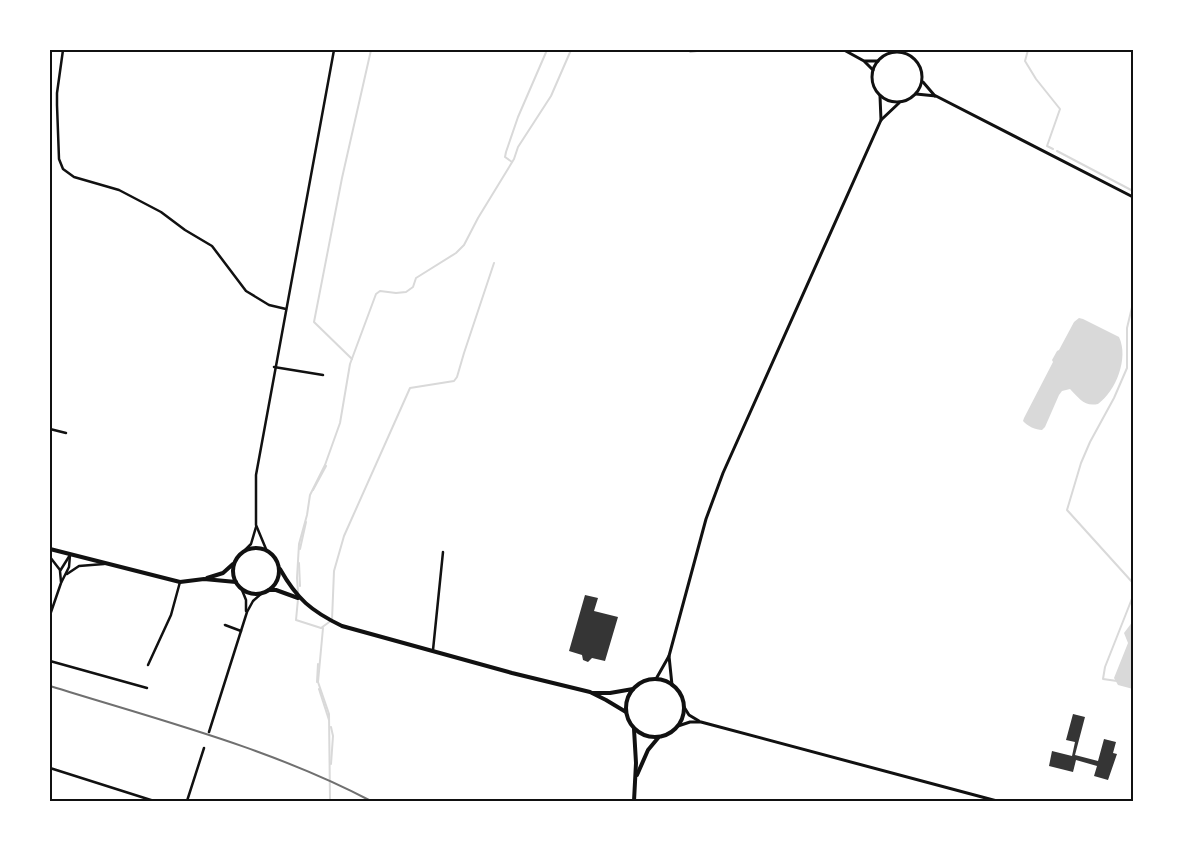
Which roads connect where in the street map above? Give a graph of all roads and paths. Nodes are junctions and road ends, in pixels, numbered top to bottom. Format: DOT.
graph roads {
  1 [pos="64,50"];
  2 [pos="334,50"];
  3 [pos="718,50"];
  4 [pos="844,50"];
  5 [pos="690,51"];
  6 [pos="850,51"];
  7 [pos="864,61"];
  8 [pos="878,61"];
  9 [pos="873,70"];
  10 [pos="922,81"];
  11 [pos="916,94"];
  12 [pos="880,96"];
  13 [pos="936,96"];
  14 [pos="899,103"];
  15 [pos="881,120"];
  16 [pos="1133,197"];
  17 [pos="286,310"];
  18 [pos="274,367"];
  19 [pos="323,375"];
  20 [pos="50,429"];
  21 [pos="66,433"];
  22 [pos="254,454"];
  23 [pos="259,454"];
  24 [pos="256,525"];
  25 [pos="50,549"];
  26 [pos="266,549"];
  27 [pos="244,550"];
  28 [pos="443,552"];
  29 [pos="70,555"];
  30 [pos="50,557"];
  31 [pos="234,562"];
  32 [pos="108,564"];
  33 [pos="280,569"];
  34 [pos="60,571"];
  35 [pos="66,574"];
  36 [pos="204,580"];
  37 [pos="180,582"];
  38 [pos="236,582"];
  39 [pos="61,583"];
  40 [pos="242,590"];
  41 [pos="269,590"];
  42 [pos="262,593"];
  43 [pos="298,598"];
  44 [pos="246,612"];
  45 [pos="50,615"];
  46 [pos="226,625"];
  47 [pos="241,631"];
  48 [pos="432,650"];
  49 [pos="669,656"];
  50 [pos="50,661"];
  51 [pos="148,665"];
  52 [pos="656,679"];
  53 [pos="672,684"];
  54 [pos="147,688"];
  55 [pos="633,689"];
  56 [pos="590,692"];
  57 [pos="684,706"];
  58 [pos="626,712"];
  59 [pos="701,722"];
  60 [pos="678,726"];
  61 [pos="634,729"];
  62 [pos="209,732"];
  63 [pos="658,737"];
  64 [pos="204,748"];
  65 [pos="50,768"];
  66 [pos="636,780"];
  67 [pos="144,800"];
  68 [pos="154,801"];
  69 [pos="187,801"];
  70 [pos="634,801"];
  71 [pos="997,801"];
  1 -- 17 [label="street"];
  2 -- 17 [label="street"];
  3 -- 5 [label="street"];
  4 -- 6 [label="street"];
  6 -- 7 [label="street"];
  7 -- 8 [label="street"];
  7 -- 9 [label="street"];
  8 -- 9 [label="street"];
  8 -- 10 [label="street"];
  9 -- 12 [label="street"];
  10 -- 11 [label="street"];
  10 -- 13 [label="street"];
  11 -- 13 [label="street"];
  11 -- 14 [label="street"];
  12 -- 14 [label="street"];
  12 -- 15 [label="street"];
  13 -- 16 [label="street"];
  14 -- 15 [label="street"];
  15 -- 49 [label="street"];
  17 -- 18 [label="street"];
  18 -- 19 [label="street"];
  18 -- 23 [label="street"];
  20 -- 21 [label="street"];
  22 -- 23 [label="street"];
  23 -- 24 [label="street"];
  24 -- 26 [label="street"];
  24 -- 27 [label="street"];
  25 -- 29 [label="main road"];
  26 -- 27 [label="main road"];
  26 -- 33 [label="main road"];
  27 -- 31 [label="main road"];
  28 -- 48 [label="street"];
  29 -- 32 [label="main road"];
  29 -- 34 [label="street"];
  29 -- 35 [label="street"];
  30 -- 34 [label="street"];
  31 -- 36 [label="main road"];
  31 -- 38 [label="main road"];
  32 -- 35 [label="street"];
  32 -- 37 [label="main road"];
  33 -- 41 [label="main road"];
  33 -- 43 [label="main road"];
  34 -- 39 [label="street"];
  35 -- 39 [label="street"];
  36 -- 37 [label="main road"];
  36 -- 38 [label="main road"];
  37 -- 51 [label="street"];
  38 -- 40 [label="main road"];
  39 -- 45 [label="street"];
  40 -- 42 [label="main road"];
  40 -- 44 [label="street"];
  41 -- 42 [label="main road"];
  41 -- 43 [label="main road"];
  42 -- 44 [label="street"];
  43 -- 48 [label="main road"];
  44 -- 47 [label="street"];
  46 -- 47 [label="street"];
  47 -- 62 [label="street"];
  48 -- 56 [label="main road"];
  49 -- 52 [label="street"];
  49 -- 53 [label="street"];
  50 -- 54 [label="street"];
  52 -- 53 [label="main road"];
  52 -- 55 [label="main road"];
  53 -- 57 [label="main road"];
  55 -- 56 [label="main road"];
  55 -- 58 [label="main road"];
  56 -- 58 [label="main road"];
  57 -- 59 [label="street"];
  57 -- 60 [label="main road"];
  58 -- 61 [label="main road"];
  59 -- 60 [label="street"];
  59 -- 71 [label="street"];
  60 -- 63 [label="main road"];
  61 -- 63 [label="main road"];
  61 -- 66 [label="main road"];
  63 -- 66 [label="main road"];
  64 -- 69 [label="street"];
  65 -- 67 [label="street"];
  66 -- 70 [label="main road"];
  67 -- 68 [label="street"];
}
